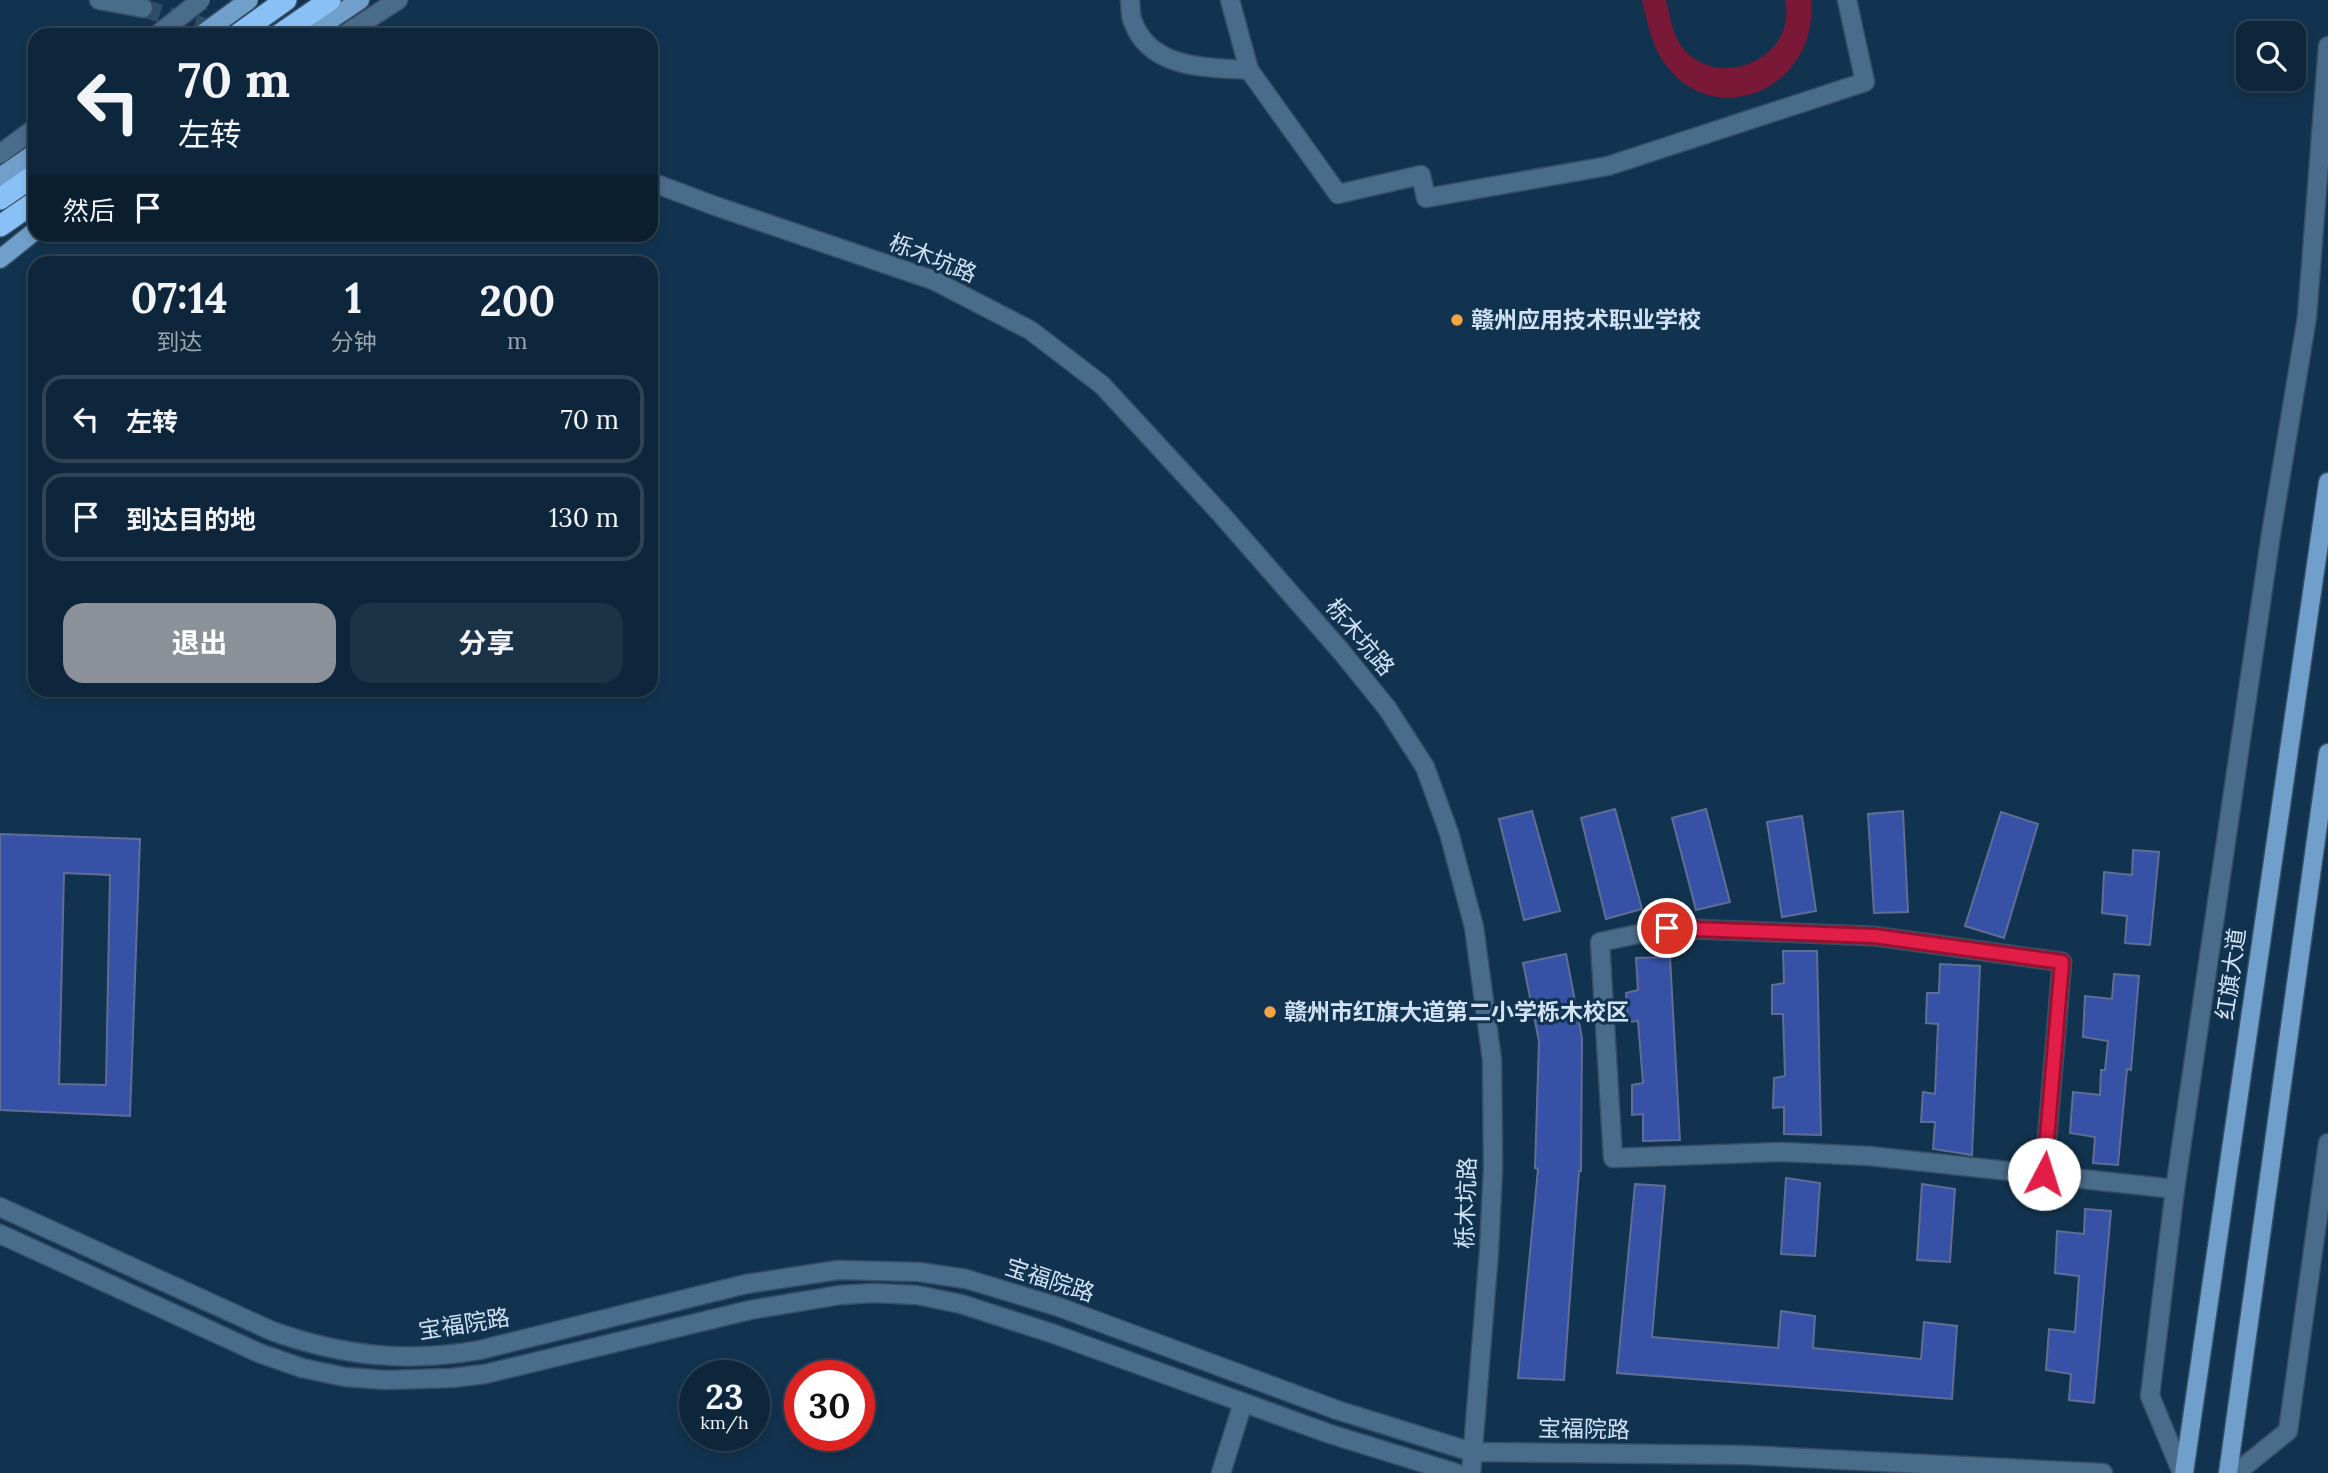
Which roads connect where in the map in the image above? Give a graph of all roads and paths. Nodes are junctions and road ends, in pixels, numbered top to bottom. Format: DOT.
graph roads {
  1 [pos="99,0"];
  2 [pos="201,0"];
  3 [pos="249,0"];
  4 [pos="286,0"];
  5 [pos="330,0"];
  6 [pos="360,0"];
  7 [pos="398,0"];
  8 [pos="1130,0"];
  9 [pos="1230,0"];
  10 [pos="1847,0"];
  11 [pos="143,8"];
  12 [pos="166,28"];
  13 [pos="211,28"];
  14 [pos="247,28"];
  15 [pos="289,28"];
  16 [pos="318,28"];
  17 [pos="355,28"];
  18 [pos="2328,46"];
  19 [pos="1249,70"];
  20 [pos="28,133"];
  21 [pos="0,154"];
  22 [pos="28,158"];
  23 [pos="0,177"];
  24 [pos="28,180"];
  25 [pos="658,185"];
  26 [pos="0,199"];
  27 [pos="28,207"];
  28 [pos="0,226"];
  29 [pos="28,238"];
  30 [pos="30,242"];
  31 [pos="0,261"];
  32 [pos="2328,482"];
  33 [pos="2328,753"];
  34 [pos="2328,1143"];
  35 [pos="2044,1174"];
  36 [pos="2175,1189"];
  37 [pos="0,1207"];
  38 [pos="0,1234"];
  39 [pos="1252,1379"];
  40 [pos="1243,1403"];
  41 [pos="1472,1452"];
  42 [pos="1220,1473"];
  43 [pos="1456,1473"];
  44 [pos="1471,1473"];
  45 [pos="2103,1473"];
  46 [pos="2183,1473"];
  47 [pos="2228,1473"];
  48 [pos="2236,1473"];
  1 -- 11 [label="street"];
  2 -- 12 [label="street, bridge"];
  3 -- 13 [label="main road, bridge"];
  4 -- 14 [label="highway"];
  5 -- 15 [label="highway"];
  6 -- 16 [label="main road"];
  7 -- 17 [label="street"];
  8 -- 19 [label="street"];
  9 -- 19 [label="street"];
  10 -- 19 [label="street"];
  18 -- 36 [label="street"];
  20 -- 21 [label="street"];
  22 -- 23 [label="main road"];
  24 -- 26 [label="highway"];
  25 -- 41 [label="street, 栎木坑路"];
  27 -- 28 [label="highway"];
  29 -- 31 [label="main road"];
  30 -- 31 [label="street"];
  32 -- 46 [label="main road, 红旗大道"];
  33 -- 47 [label="main road"];
  34 -- 48 [label="street"];
  35 -- 35 [label="street"];
  35 -- 36 [label="street"];
  36 -- 46 [label="street"];
  37 -- 39 [label="street, 宝福院路"];
  38 -- 40 [label="street"];
  39 -- 40 [label="street"];
  39 -- 41 [label="street, 宝福院路"];
  40 -- 42 [label="street"];
  40 -- 43 [label="street"];
  41 -- 44 [label="street, 栎木坑路"];
  41 -- 45 [label="street, 宝福院路"];
}
